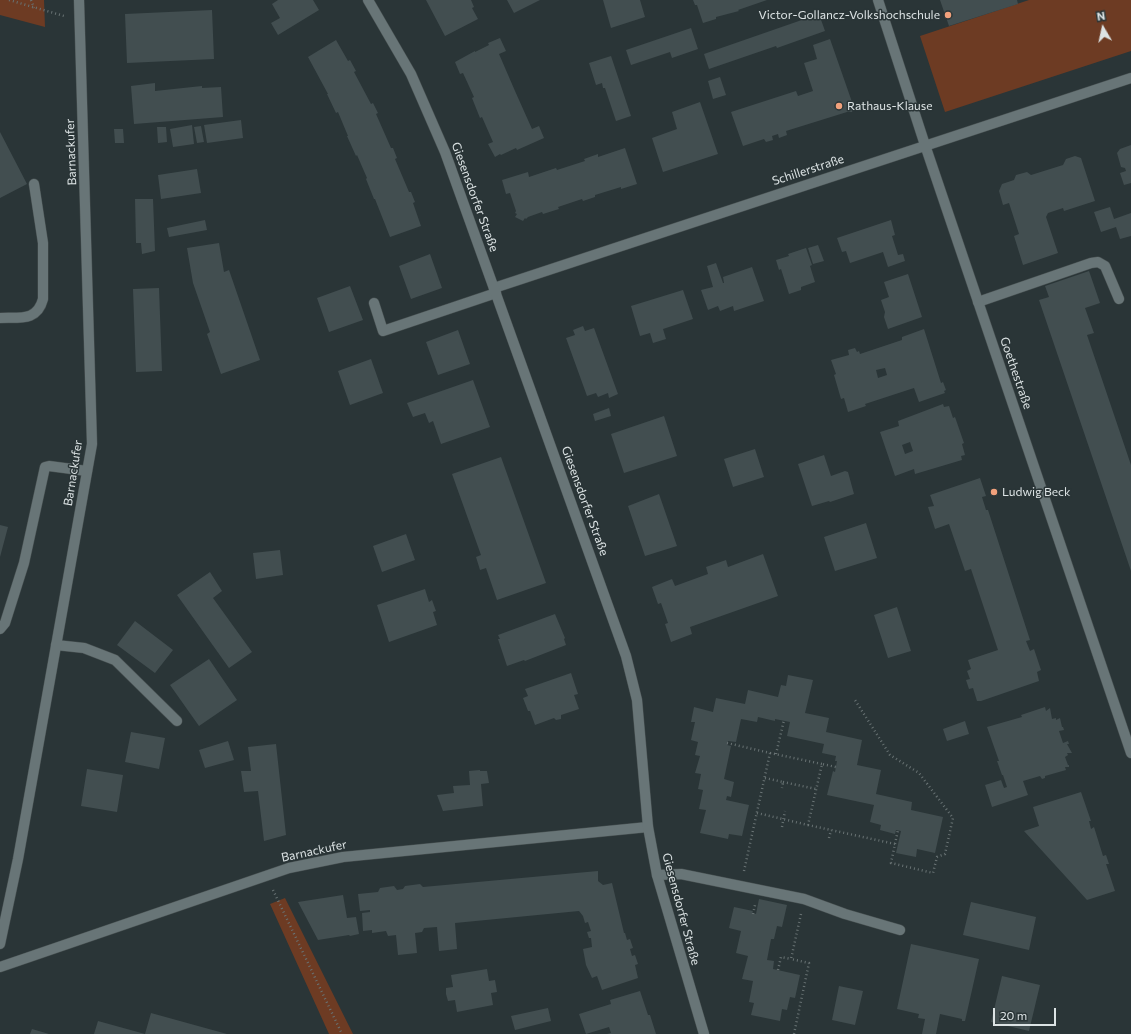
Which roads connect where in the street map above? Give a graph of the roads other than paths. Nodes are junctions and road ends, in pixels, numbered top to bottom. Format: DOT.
graph roads {
  1 [pos="79,0"];
  2 [pos="368,0"];
  3 [pos="878,0"];
  4 [pos="1131,78"];
  5 [pos="925,145"];
  6 [pos="34,184"];
  7 [pos="495,291"];
  8 [pos="1119,300"];
  9 [pos="978,302"];
  10 [pos="374,303"];
  11 [pos="0,318"];
  12 [pos="87,471"];
  13 [pos="0,629"];
  14 [pos="56,645"];
  15 [pos="177,721"];
  16 [pos="1131,753"];
  17 [pos="648,827"];
  18 [pos="657,875"];
  19 [pos="900,930"];
  20 [pos="0,944"];
  21 [pos="0,967"];
  22 [pos="704,1034"];
  1 -- 12 [label="street, Barnackufer"];
  2 -- 7 [label="street, Giesensdorfer Straße"];
  3 -- 5 [label="street, Goethestraße"];
  4 -- 5 [label="street, Schillerstraße"];
  5 -- 7 [label="street, Schillerstraße"];
  5 -- 9 [label="street, Goethestraße"];
  6 -- 11 [label="street"];
  7 -- 10 [label="street, Schillerstraße"];
  7 -- 17 [label="street, Giesensdorfer Straße"];
  8 -- 9 [label="street"];
  9 -- 16 [label="street, Goethestraße"];
  12 -- 13 [label="street"];
  12 -- 14 [label="street, Barnackufer"];
  14 -- 15 [label="street"];
  14 -- 20 [label="street, Barnackufer"];
  17 -- 18 [label="street, Giesensdorfer Straße"];
  17 -- 21 [label="street, Barnackufer"];
  18 -- 19 [label="street"];
  18 -- 22 [label="street, Giesensdorfer Straße"];
}
